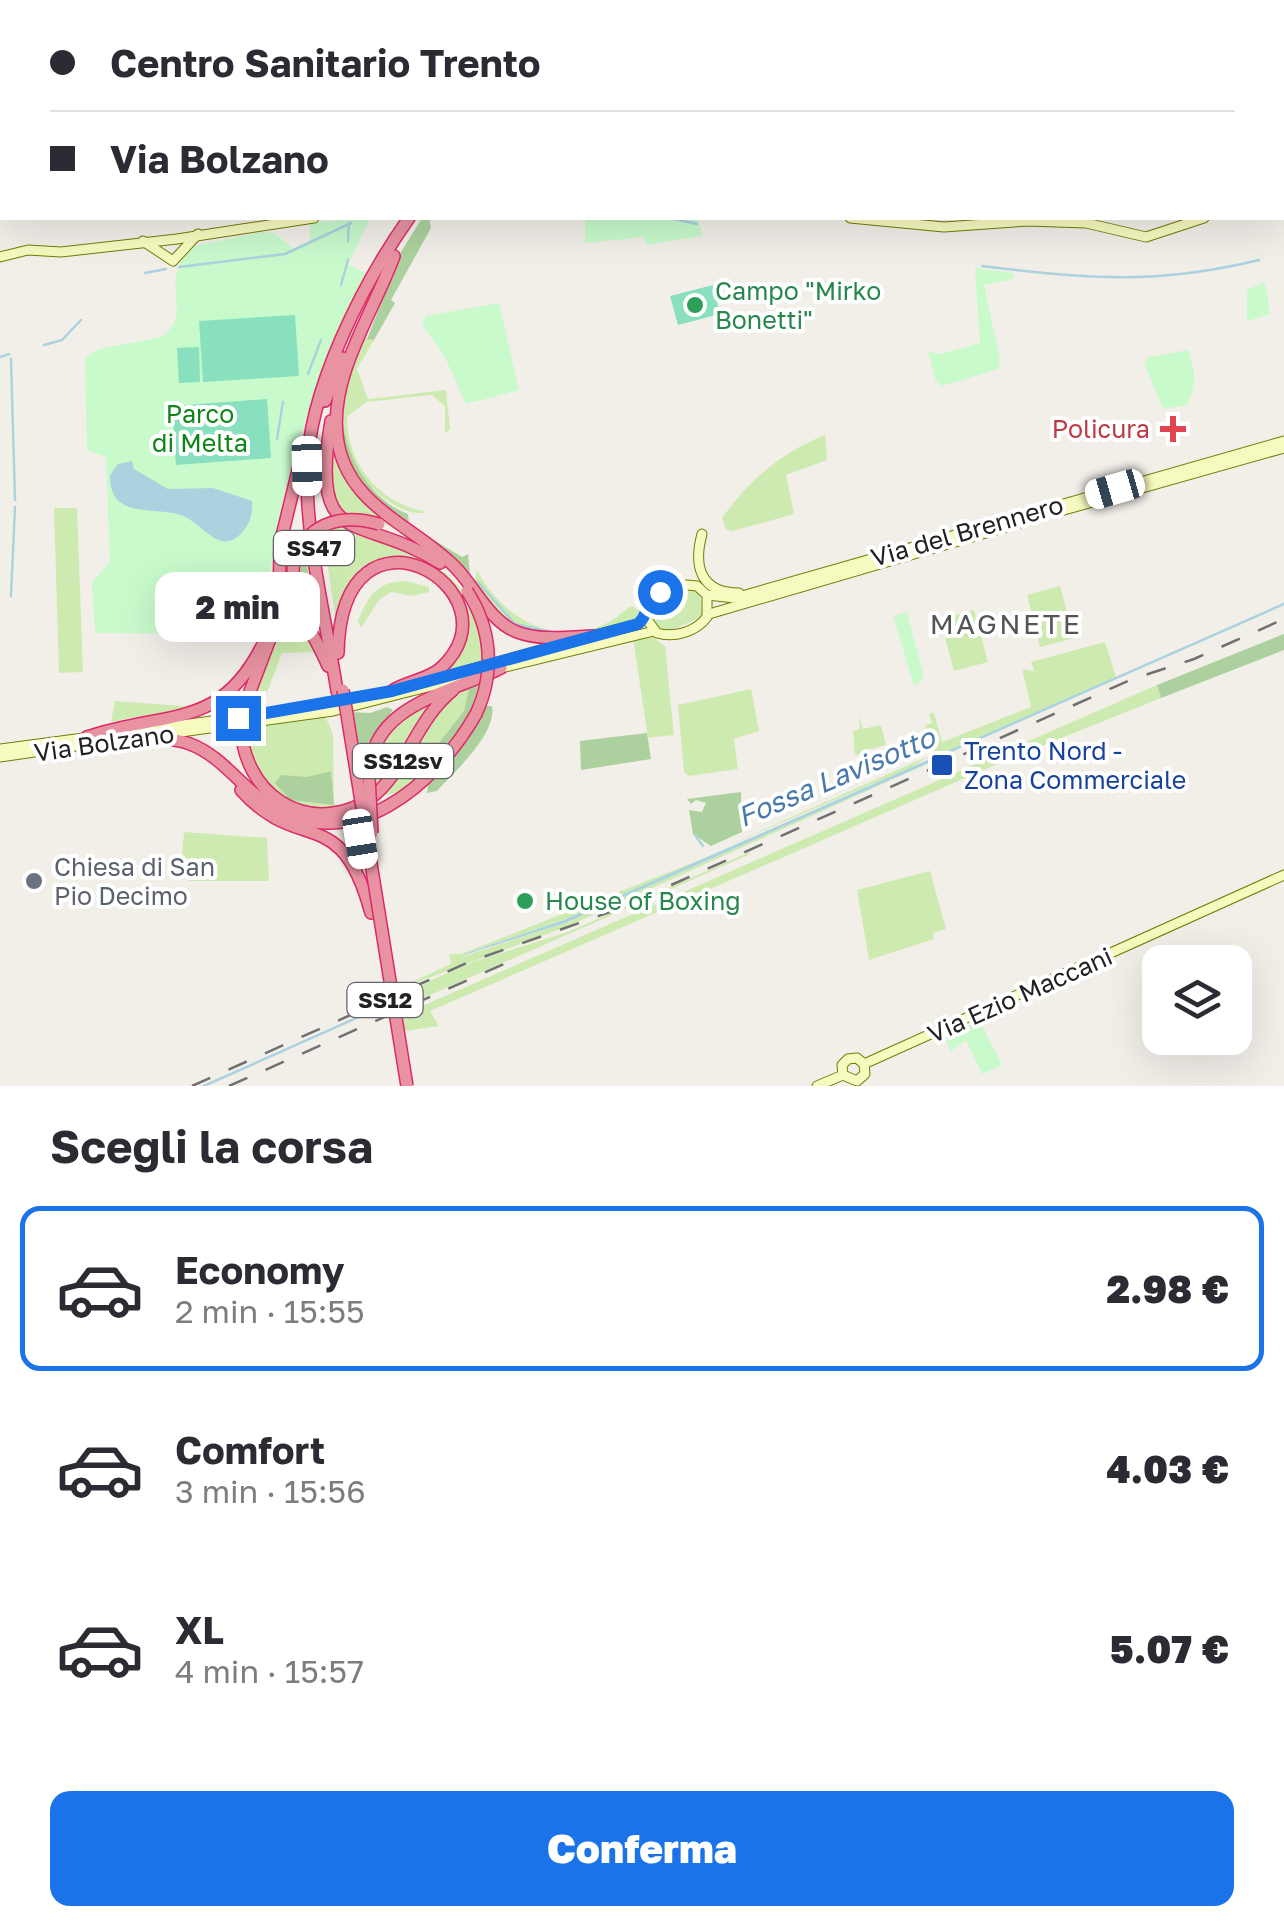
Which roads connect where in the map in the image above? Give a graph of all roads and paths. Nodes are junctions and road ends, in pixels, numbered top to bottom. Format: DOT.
graph roads {
  1 [pos="298,220"];
  2 [pos="876,220"];
  3 [pos="1028,220"];
  4 [pos="1028,220"];
  5 [pos="1198,220"];
  6 [pos="411,221"];
  7 [pos="165,240"];
  8 [pos="143,241"];
  9 [pos="180,243"];
  10 [pos="160,252"];
  11 [pos="394,256"];
  12 [pos="0,257"];
  13 [pos="338,395"];
  14 [pos="314,412"];
  15 [pos="1284,444"];
  16 [pos="702,534"];
  17 [pos="416,538"];
  18 [pos="752,592"];
  19 [pos="707,595"];
  20 [pos="460,596"];
  21 [pos="280,603"];
  22 [pos="709,614"];
  23 [pos="646,617"];
  24 [pos="654,630"];
  25 [pos="592,636"];
  26 [pos="338,654"];
  27 [pos="501,668"];
  28 [pos="338,688"];
  29 [pos="453,690"];
  30 [pos="392,691"];
  31 [pos="87,737"];
  32 [pos="121,740"];
  33 [pos="0,750"];
  34 [pos="0,758"];
  35 [pos="224,766"];
  36 [pos="360,806"];
  37 [pos="350,821"];
  38 [pos="1284,875"];
  39 [pos="374,910"];
  40 [pos="864,1064"];
  41 [pos="843,1076"];
  42 [pos="404,1086"];
  43 [pos="818,1086"];
  1 -- 9 [label="main road"];
  2 -- 3 [label="main road"];
  4 -- 5 [label="main road"];
  6 -- 11 [label="highway, SS47"];
  6 -- 14 [label="highway, SS47"];
  7 -- 8 [label="main road"];
  7 -- 9 [label="main road"];
  7 -- 10 [label="main road"];
  8 -- 10 [label="main road"];
  8 -- 12 [label="main road"];
  9 -- 10 [label="main road"];
  11 -- 13 [label="highway, SS12sv"];
  11 -- 26 [label="highway, SS47"];
  13 -- 17 [label="highway, SS12sv"];
  13 -- 20 [label="highway, SS12sv"];
  14 -- 21 [label="highway, SS12sv"];
  14 -- 28 [label="highway, SS47"];
  15 -- 18 [label="main road, Via del Brennero"];
  15 -- 22 [label="main road, Via del Brennero"];
  16 -- 18 [label="main road"];
  17 -- 25 [label="highway, SS12sv"];
  17 -- 28 [label="highway, SS12sv, bridge"];
  18 -- 19 [label="main road, Via del Brennero"];
  19 -- 22 [label="main road"];
  19 -- 23 [label="main road"];
  20 -- 26 [label="highway, SS12sv"];
  20 -- 30 [label="highway"];
  20 -- 37 [label="highway, SS12sv, bridge"];
  21 -- 31 [label="highway, SS12sv"];
  21 -- 36 [label="highway, SS12sv, bridge"];
  22 -- 24 [label="main road"];
  23 -- 24 [label="main road"];
  23 -- 25 [label="main road"];
  24 -- 27 [label="main road"];
  25 -- 30 [label="main road, Via Bolzano"];
  26 -- 28 [label="highway, SS12"];
  27 -- 29 [label="highway, SS12sv"];
  27 -- 32 [label="main road, Via Bolzano"];
  28 -- 39 [label="highway, SS12, bridge"];
  29 -- 36 [label="highway, SS12sv"];
  29 -- 39 [label="highway, SS12sv, bridge"];
  30 -- 31 [label="main road, Via Bolzano"];
  31 -- 33 [label="main road, Via Bolzano"];
  32 -- 34 [label="main road, Via Bolzano"];
  32 -- 35 [label="highway, SS12sv"];
  35 -- 37 [label="highway, SS12sv"];
  35 -- 39 [label="highway, SS12sv"];
  36 -- 37 [label="highway"];
  38 -- 40 [label="main road, Via Ezio Maccani"];
  39 -- 42 [label="highway, SS12, bridge"];
  40 -- 41 [label="main road, Via Ezio Maccani"];
  40 -- 41 [label="main road, Via Ezio Maccani"];
  41 -- 43 [label="main road, Via Ezio Maccani"];
}
